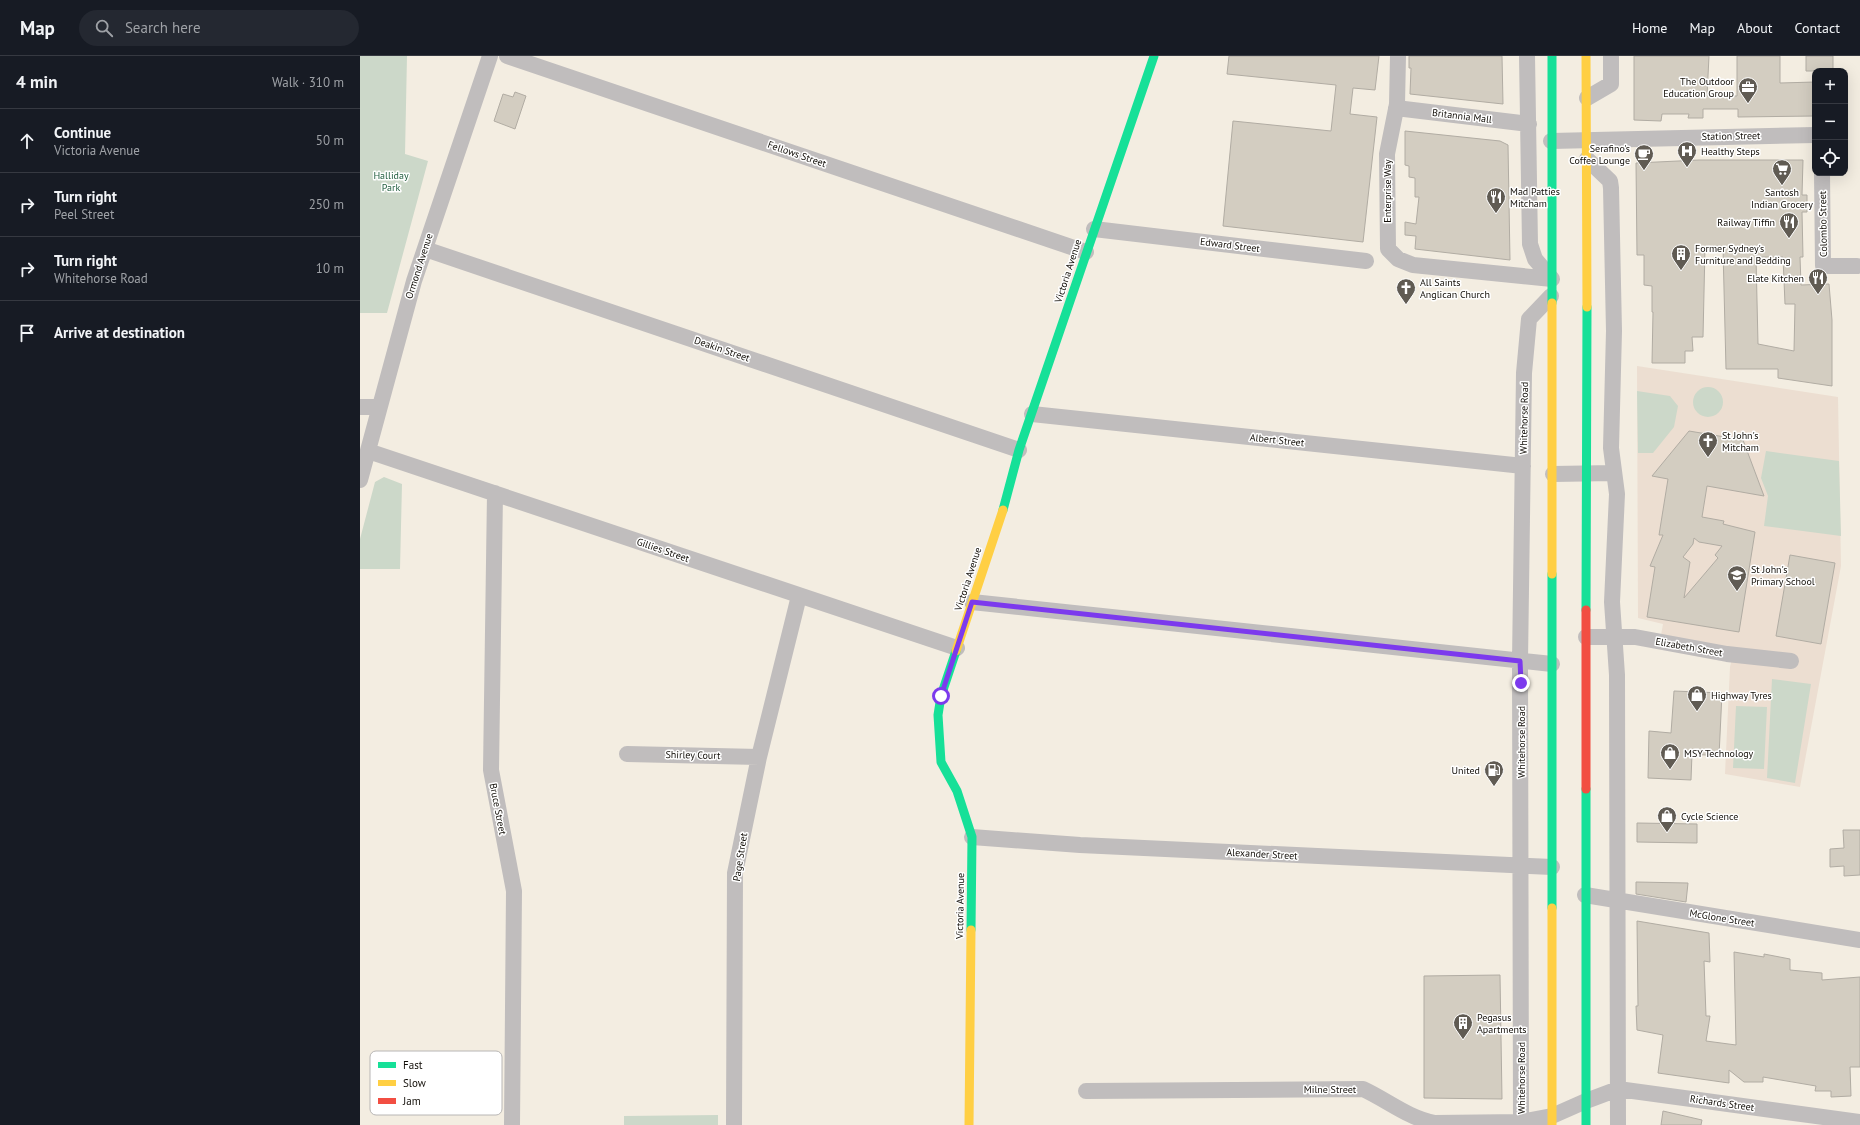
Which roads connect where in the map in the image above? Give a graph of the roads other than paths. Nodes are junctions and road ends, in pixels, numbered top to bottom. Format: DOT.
graph roads {
  1 [pos="490,56"];
  2 [pos="507,56"];
  3 [pos="1154,56"];
  4 [pos="1398,56"];
  5 [pos="1528,56"];
  6 [pos="1539,56"];
  7 [pos="1552,56"];
  8 [pos="1586,56"];
  9 [pos="1611,56"];
  10 [pos="1528,72"];
  11 [pos="1587,98"];
  12 [pos="1396,108"];
  13 [pos="1529,124"];
  14 [pos="1812,135"];
  15 [pos="1587,139"];
  16 [pos="1551,140"];
  17 [pos="1587,159"];
  18 [pos="1822,176"];
  19 [pos="1094,229"];
  20 [pos="425,249"];
  21 [pos="1086,252"];
  22 [pos="1366,261"];
  23 [pos="1857,266"];
  24 [pos="1552,279"];
  25 [pos="1551,296"];
  26 [pos="360,407"];
  27 [pos="379,407"];
  28 [pos="1032,414"];
  29 [pos="1019,450"];
  30 [pos="368,451"];
  31 [pos="1523,466"];
  32 [pos="1614,472"];
  33 [pos="1553,474"];
  34 [pos="1587,474"];
  35 [pos="360,480"];
  36 [pos="495,493"];
  37 [pos="799,596"];
  38 [pos="972,602"];
  39 [pos="1586,637"];
  40 [pos="1614,637"];
  41 [pos="957,648"];
  42 [pos="1520,661"];
  43 [pos="1791,661"];
  44 [pos="1552,664"];
  45 [pos="627,754"];
  46 [pos="759,756"];
  47 [pos="972,837"];
  48 [pos="1522,866"];
  49 [pos="1552,867"];
  50 [pos="1585,896"];
  51 [pos="1617,902"];
  52 [pos="1860,940"];
  53 [pos="1618,1089"];
  54 [pos="1086,1091"];
  55 [pos="1586,1101"];
  56 [pos="1552,1121"];
  57 [pos="1860,1122"];
  58 [pos="1521,1124"];
  59 [pos="512,1125"];
  60 [pos="734,1125"];
  61 [pos="969,1125"];
  62 [pos="1586,1125"];
  63 [pos="1618,1125"];
  1 -- 20 [label="street, Ormond Avenue"];
  2 -- 21 [label="street, Fellows Street"];
  3 -- 19 [label="main road, Victoria Avenue"];
  4 -- 12 [label="street, Enterprise Way"];
  5 -- 10 [label="street"];
  6 -- 10 [label="street"];
  7 -- 16 [label="main road"];
  8 -- 11 [label="main road"];
  9 -- 11 [label="street"];
  10 -- 13 [label="street"];
  11 -- 15 [label="main road"];
  12 -- 13 [label="street, Britannia Mall"];
  12 -- 24 [label="street, Enterprise Way"];
  13 -- 24 [label="street"];
  14 -- 15 [label="street, Station Street"];
  15 -- 16 [label="street, Station Street"];
  15 -- 17 [label="main road"];
  16 -- 24 [label="main road"];
  17 -- 32 [label="street"];
  17 -- 34 [label="main road"];
  18 -- 23 [label="street, Colombo Street"];
  19 -- 21 [label="main road, Victoria Avenue"];
  19 -- 22 [label="street, Edward Street"];
  20 -- 27 [label="street, Ormond Avenue"];
  20 -- 29 [label="street, Deakin Street"];
  21 -- 28 [label="main road, Victoria Avenue"];
  24 -- 25 [label="main road"];
  25 -- 31 [label="street, Whitehorse Road"];
  25 -- 33 [label="main road"];
  26 -- 27 [label="street"];
  27 -- 30 [label="street, Ormond Avenue"];
  28 -- 29 [label="main road, Victoria Avenue"];
  28 -- 31 [label="street, Albert Street"];
  29 -- 38 [label="main road, Victoria Avenue"];
  30 -- 35 [label="street, Ormond Avenue"];
  30 -- 36 [label="street, Gillies Street"];
  31 -- 42 [label="street, Whitehorse Road"];
  32 -- 34 [label="street"];
  32 -- 40 [label="street"];
  33 -- 34 [label="street"];
  33 -- 44 [label="main road"];
  34 -- 39 [label="main road"];
  36 -- 37 [label="street, Gillies Street"];
  36 -- 59 [label="street, Bruce Street"];
  37 -- 41 [label="street, Gillies Street"];
  37 -- 46 [label="street, Page Street"];
  38 -- 41 [label="main road, Victoria Avenue"];
  38 -- 42 [label="street"];
  39 -- 40 [label="street, Elizabeth Street"];
  39 -- 50 [label="main road"];
  40 -- 43 [label="street, Elizabeth Street"];
  40 -- 51 [label="street"];
  41 -- 47 [label="main road, Victoria Avenue"];
  42 -- 44 [label="street"];
  42 -- 48 [label="street, Whitehorse Road"];
  44 -- 49 [label="main road"];
  45 -- 46 [label="street, Shirley Court"];
  46 -- 60 [label="street, Page Street"];
  47 -- 48 [label="street, Alexander Street"];
  47 -- 61 [label="main road, Victoria Avenue"];
  48 -- 49 [label="street, Alexander Street"];
  48 -- 58 [label="street, Whitehorse Road"];
  49 -- 56 [label="main road"];
  50 -- 51 [label="street, McGlone Street"];
  50 -- 55 [label="main road"];
  51 -- 52 [label="street, McGlone Street"];
  51 -- 53 [label="street"];
  53 -- 55 [label="street, Richards Street"];
  53 -- 57 [label="street, Richards Street"];
  53 -- 63 [label="street"];
  54 -- 58 [label="street, Milne Street"];
  55 -- 56 [label="street, Milne Street"];
  55 -- 62 [label="main road"];
  56 -- 58 [label="street, Milne Street"];
}
